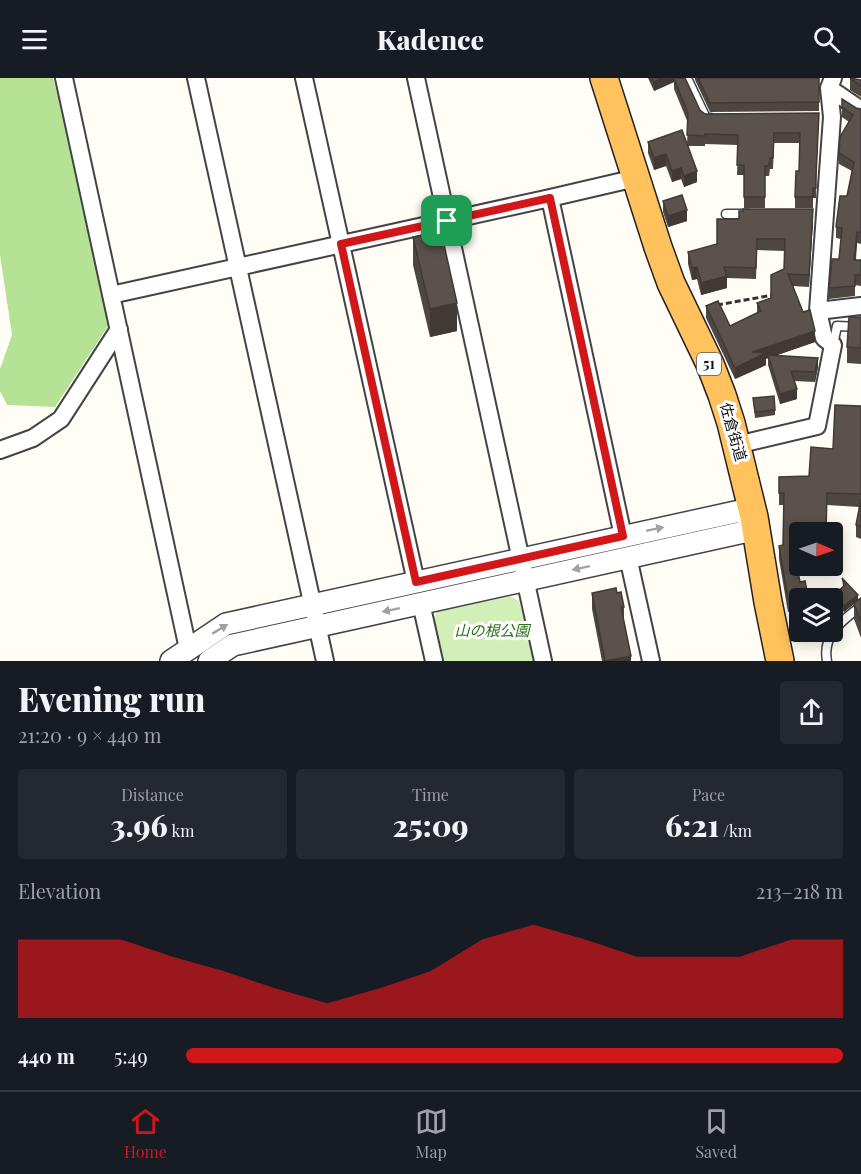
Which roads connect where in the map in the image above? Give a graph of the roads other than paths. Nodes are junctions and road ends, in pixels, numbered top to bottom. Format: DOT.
graph roads {
  1 [pos="64,78"];
  2 [pos="196,78"];
  3 [pos="304,78"];
  4 [pos="416,78"];
  5 [pos="604,78"];
  6 [pos="687,78"];
  7 [pos="831,83"];
  8 [pos="861,110"];
  9 [pos="718,118"];
  10 [pos="636,178"];
  11 [pos="550,198"];
  12 [pos="726,214"];
  13 [pos="759,214"];
  14 [pos="447,221"];
  15 [pos="341,244"];
  16 [pos="238,267"];
  17 [pos="111,295"];
  18 [pos="861,306"];
  19 [pos="818,311"];
  20 [pos="861,327"];
  21 [pos="119,329"];
  22 [pos="833,345"];
  23 [pos="737,445"];
  24 [pos="0,450"];
  25 [pos="754,517"];
  26 [pos="623,536"];
  27 [pos="628,557"];
  28 [pos="520,559"];
  29 [pos="525,580"];
  30 [pos="416,582"];
  31 [pos="421,603"];
  32 [pos="312,605"];
  33 [pos="861,606"];
  34 [pos="317,626"];
  35 [pos="188,649"];
  36 [pos="171,661"];
  37 [pos="208,661"];
  38 [pos="325,661"];
  39 [pos="434,661"];
  40 [pos="543,661"];
  41 [pos="651,661"];
  42 [pos="780,661"];
  43 [pos="827,661"];
  1 -- 17 [label="street"];
  2 -- 16 [label="street"];
  3 -- 15 [label="street"];
  4 -- 14 [label="street"];
  5 -- 10 [label="highway, 佐倉街道 / 51"];
  6 -- 9 [label="lane"];
  7 -- 8 [label="street"];
  7 -- 19 [label="street"];
  10 -- 11 [label="street"];
  10 -- 23 [label="highway, 佐倉街道 / 51"];
  11 -- 14 [label="street"];
  11 -- 26 [label="street"];
  12 -- 13 [label="lane"];
  14 -- 15 [label="street"];
  14 -- 28 [label="street"];
  15 -- 16 [label="street"];
  15 -- 30 [label="street"];
  16 -- 17 [label="street"];
  16 -- 32 [label="street"];
  17 -- 21 [label="street"];
  18 -- 19 [label="street"];
  19 -- 22 [label="street"];
  20 -- 22 [label="lane"];
  21 -- 24 [label="street"];
  21 -- 35 [label="street"];
  22 -- 23 [label="street"];
  23 -- 25 [label="highway, 佐倉街道 / 51"];
  26 -- 25 [label="street, one-way"];
  25 -- 27 [label="street"];
  25 -- 42 [label="highway, 佐倉街道 / 51"];
  26 -- 28 [label="street"];
  27 -- 29 [label="street, one-way"];
  27 -- 41 [label="street"];
  28 -- 29 [label="street"];
  28 -- 30 [label="street"];
  29 -- 31 [label="street"];
  29 -- 40 [label="street"];
  30 -- 32 [label="street"];
  31 -- 34 [label="street, one-way"];
  31 -- 39 [label="street"];
  32 -- 34 [label="street"];
  35 -- 32 [label="street, one-way"];
  33 -- 43 [label="lane"];
  34 -- 37 [label="street"];
  34 -- 38 [label="street"];
  35 -- 36 [label="street"];
}
